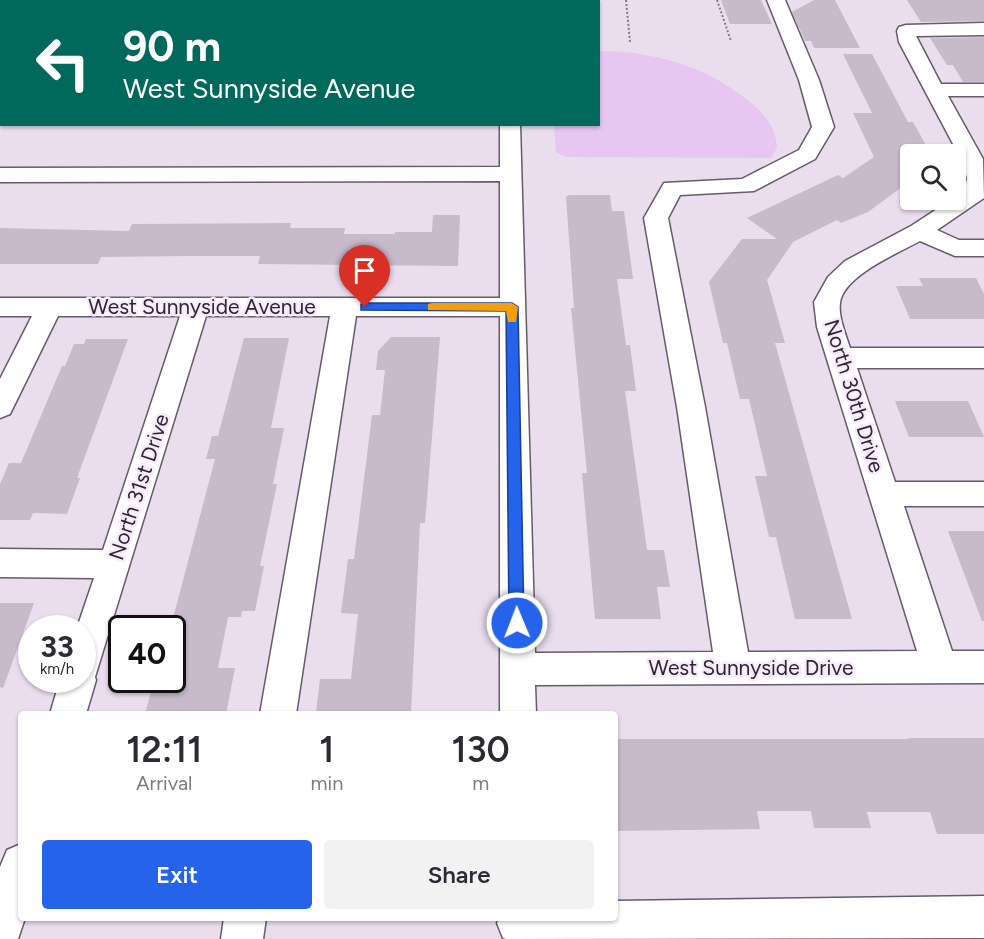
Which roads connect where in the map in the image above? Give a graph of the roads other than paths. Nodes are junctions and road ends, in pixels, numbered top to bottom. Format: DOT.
graph roads {
  1 [pos="776,0"];
  2 [pos="984,29"];
  3 [pos="934,90"];
  4 [pos="984,90"];
  5 [pos="510,126"];
  6 [pos="978,159"];
  7 [pos="510,174"];
  8 [pos="0,175"];
  9 [pos="919,231"];
  10 [pos="984,248"];
  11 [pos="0,307"];
  12 [pos="49,307"];
  13 [pos="196,307"];
  14 [pos="344,307"];
  15 [pos="512,307"];
  16 [pos="840,358"];
  17 [pos="984,358"];
  18 [pos="0,407"];
  19 [pos="884,494"];
  20 [pos="984,494"];
  21 [pos="0,563"];
  22 [pos="114,564"];
  23 [pos="96,621"];
  24 [pos="940,667"];
  25 [pos="984,667"];
  26 [pos="518,669"];
  27 [pos="733,669"];
  28 [pos="74,693"];
  29 [pos="69,711"];
  30 [pos="278,711"];
  31 [pos="518,711"];
  32 [pos="18,874"];
  33 [pos="984,917"];
  34 [pos="245,921"];
  35 [pos="518,927"];
  36 [pos="0,932"];
  37 [pos="242,939"];
  1 -- 27 [label="street"];
  2 -- 3 [label="street, North 30th Drive"];
  3 -- 4 [label="street"];
  3 -- 6 [label="street, North 30th Drive"];
  5 -- 7 [label="street"];
  6 -- 9 [label="street, North 30th Drive"];
  7 -- 8 [label="street"];
  7 -- 15 [label="street"];
  9 -- 10 [label="street"];
  9 -- 16 [label="street, North 30th Drive"];
  11 -- 12 [label="street, West Sunnyside Avenue"];
  12 -- 13 [label="street, West Sunnyside Avenue"];
  12 -- 18 [label="street"];
  13 -- 14 [label="street, West Sunnyside Avenue"];
  13 -- 22 [label="street, North 31st Drive"];
  14 -- 15 [label="street, West Sunnyside Avenue"];
  14 -- 30 [label="street"];
  15 -- 26 [label="street"];
  16 -- 17 [label="street"];
  16 -- 19 [label="street, North 30th Drive"];
  19 -- 20 [label="street"];
  19 -- 24 [label="street, North 30th Drive"];
  21 -- 22 [label="street"];
  22 -- 23 [label="street, North 31st Drive"];
  24 -- 25 [label="street, West Sunnyside Drive"];
  24 -- 27 [label="street, West Sunnyside Drive"];
  26 -- 27 [label="street, West Sunnyside Drive"];
  26 -- 31 [label="street"];
  28 -- 29 [label="street"];
  32 -- 36 [label="street"];
  33 -- 35 [label="street"];
  34 -- 37 [label="street"];
}
